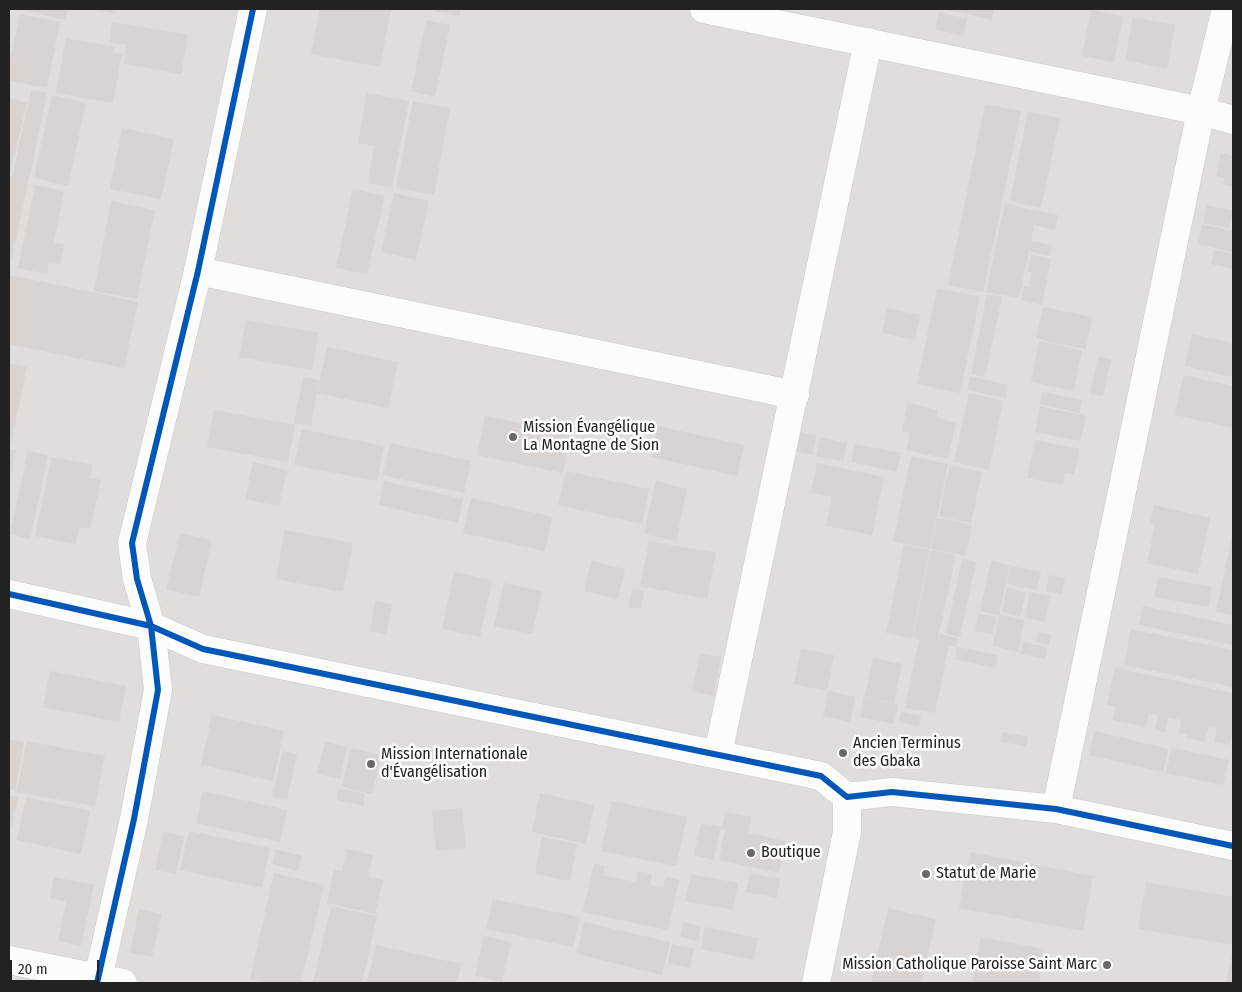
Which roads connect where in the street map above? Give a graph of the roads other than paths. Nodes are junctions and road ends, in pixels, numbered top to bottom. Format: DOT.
graph roads {
  1 [pos="253,9"];
  2 [pos="704,9"];
  3 [pos="1226,9"];
  4 [pos="868,42"];
  5 [pos="1201,111"];
  6 [pos="1233,120"];
  7 [pos="198,271"];
  8 [pos="795,395"];
  9 [pos="9,594"];
  10 [pos="151,626"];
  11 [pos="718,754"];
  12 [pos="847,797"];
  13 [pos="1056,810"];
  14 [pos="1233,846"];
  15 [pos="9,960"];
  16 [pos="106,982"];
  17 [pos="816,983"];
  1 -- 7 [label="street"];
  2 -- 4 [label="street"];
  3 -- 5 [label="street"];
  4 -- 5 [label="street"];
  4 -- 8 [label="street"];
  5 -- 6 [label="street"];
  5 -- 13 [label="street"];
  7 -- 8 [label="street"];
  7 -- 10 [label="street"];
  8 -- 11 [label="street"];
  9 -- 10 [label="street"];
  10 -- 11 [label="street"];
  10 -- 16 [label="street"];
  11 -- 12 [label="street"];
  12 -- 13 [label="street"];
  12 -- 17 [label="street"];
  13 -- 14 [label="street"];
  15 -- 16 [label="street"];
}
